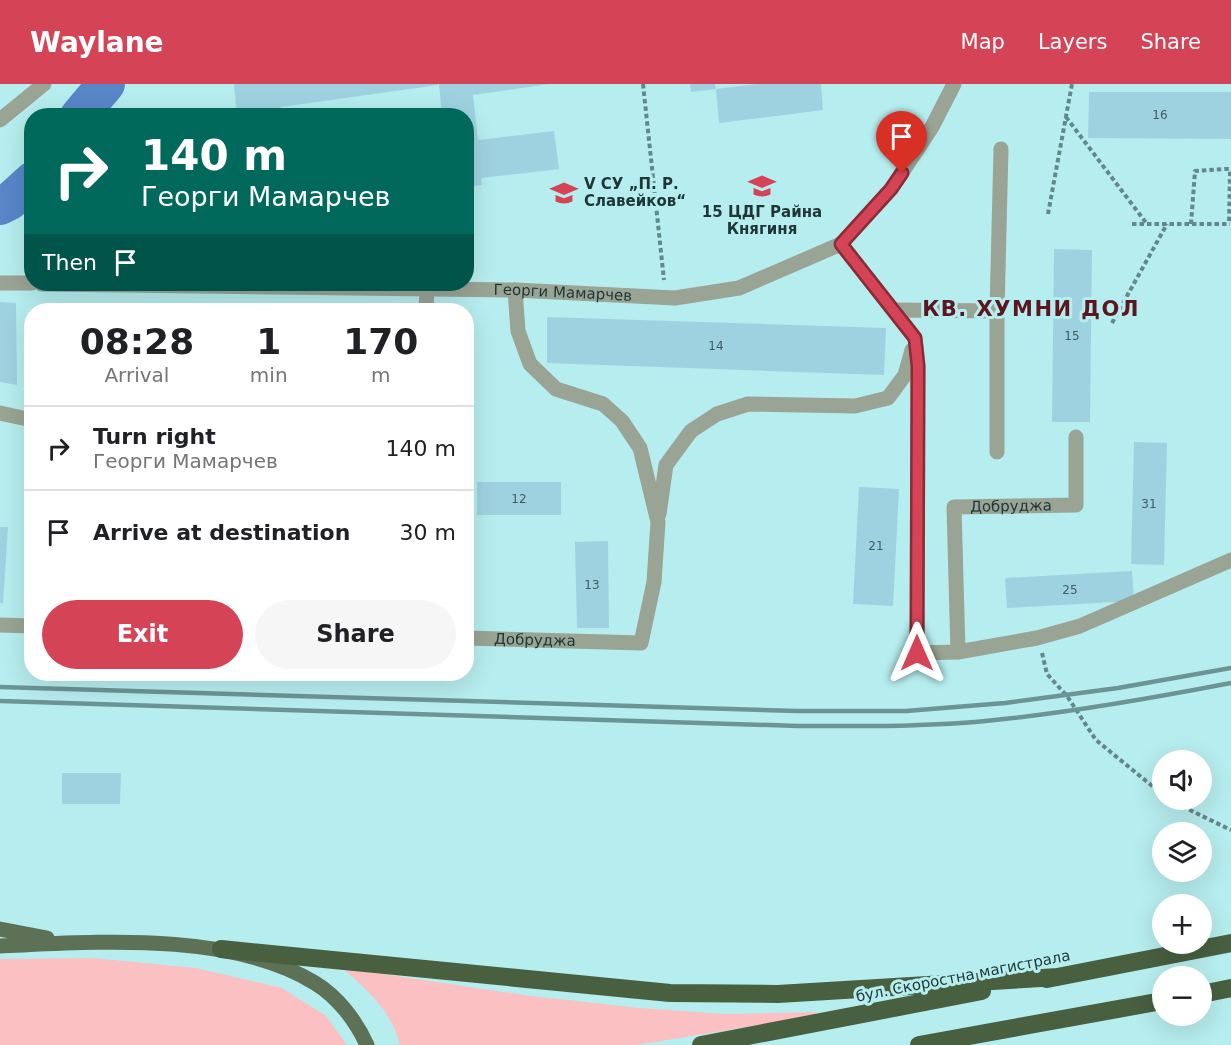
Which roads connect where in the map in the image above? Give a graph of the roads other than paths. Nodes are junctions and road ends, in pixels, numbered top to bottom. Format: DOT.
graph roads {
  1 [pos="44,84"];
  2 [pos="954,84"];
  3 [pos="0,120"];
  4 [pos="1001,149"];
  5 [pos="841,244"];
  6 [pos="0,283"];
  7 [pos="24,283"];
  8 [pos="474,290"];
  9 [pos="515,290"];
  10 [pos="893,310"];
  11 [pos="997,311"];
  12 [pos="915,338"];
  13 [pos="0,413"];
  14 [pos="24,418"];
  15 [pos="1076,437"];
  16 [pos="997,452"];
  17 [pos="658,522"];
  18 [pos="1231,560"];
  19 [pos="0,625"];
  20 [pos="24,626"];
  21 [pos="474,638"];
  22 [pos="958,652"];
  23 [pos="0,928"];
  24 [pos="71,943"];
  25 [pos="1231,943"];
  26 [pos="0,946"];
  27 [pos="221,949"];
  28 [pos="1058,977"];
  29 [pos="1231,988"];
  30 [pos="1212,992"];
  31 [pos="1152,1003"];
  32 [pos="367,1045"];
  33 [pos="701,1045"];
  34 [pos="919,1045"];
  1 -- 3 [label="street"];
  2 -- 5 [label="street, Георги Мамарчев"];
  4 -- 11 [label="street"];
  5 -- 9 [label="street, Георги Мамарчев"];
  5 -- 10 [label="street"];
  6 -- 7 [label="street"];
  8 -- 9 [label="street, Георги Мамарчев"];
  9 -- 17 [label="street"];
  10 -- 11 [label="street"];
  10 -- 12 [label="street"];
  11 -- 16 [label="street"];
  12 -- 17 [label="street"];
  12 -- 22 [label="street"];
  13 -- 14 [label="street"];
  15 -- 22 [label="street, Добруджа"];
  17 -- 21 [label="street, Добруджа"];
  18 -- 22 [label="street"];
  19 -- 20 [label="street"];
  23 -- 24 [label="main road"];
  24 -- 26 [label="main road"];
  24 -- 27 [label="main road"];
  25 -- 28 [label="highway, бул. Скоростна магистрала"];
  27 -- 28 [label="highway"];
  27 -- 32 [label="main road"];
  28 -- 33 [label="highway, бул. Скоростна магистрала"];
  29 -- 30 [label="highway"];
  31 -- 34 [label="highway"];
}
